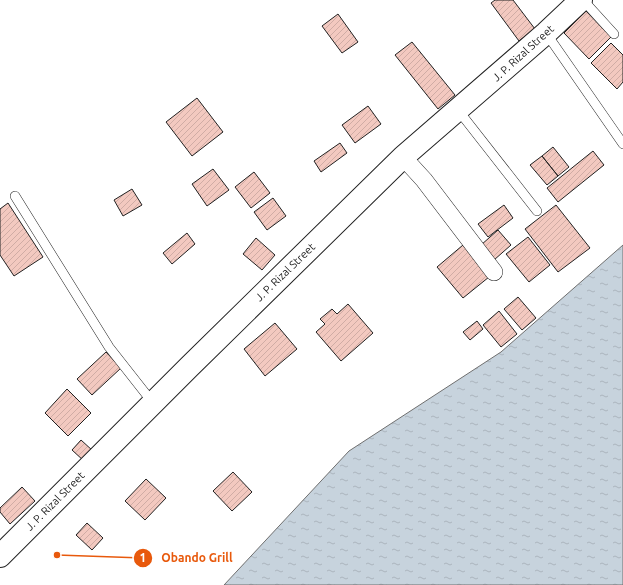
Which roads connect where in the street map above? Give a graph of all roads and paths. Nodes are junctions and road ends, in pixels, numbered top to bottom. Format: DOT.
graph roads {
  1 [pos="582,0"];
  2 [pos="546,33"];
  3 [pos="614,34"];
  4 [pos="458,110"];
  5 [pos="623,144"];
  6 [pos="403,157"];
  7 [pos="16,196"];
  8 [pos="537,211"];
  9 [pos="494,272"];
  10 [pos="153,403"];
  11 [pos="0,556"];
  1 -- 2 [label="main road, J. P. Rizal Street"];
  1 -- 3 [label="lane"];
  2 -- 4 [label="main road, J. P. Rizal Street"];
  2 -- 5 [label="lane"];
  4 -- 6 [label="main road, J. P. Rizal Street"];
  4 -- 8 [label="lane"];
  6 -- 9 [label="street"];
  6 -- 10 [label="main road, J. P. Rizal Street"];
  7 -- 10 [label="lane"];
  10 -- 11 [label="main road, J. P. Rizal Street"];
}
